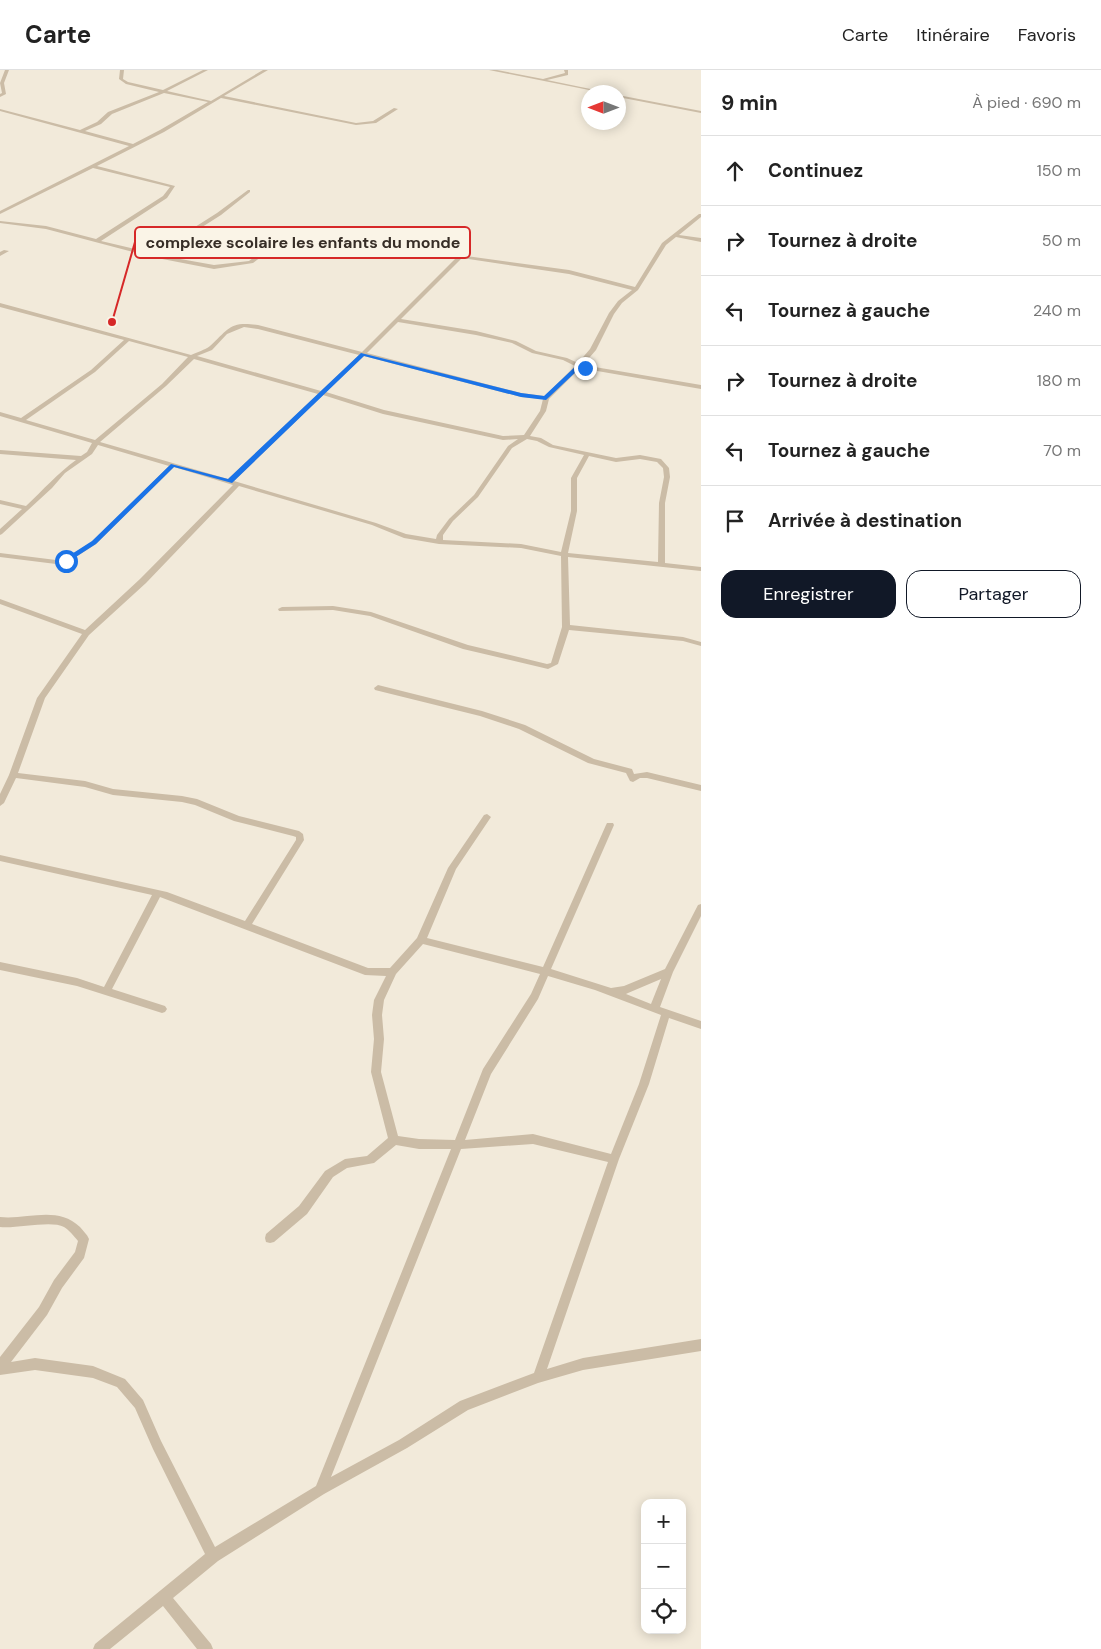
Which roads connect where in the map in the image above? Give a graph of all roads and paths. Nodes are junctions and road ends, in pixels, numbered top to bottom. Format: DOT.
graph roads {
  1 [pos="7,70"];
  2 [pos="122,70"];
  3 [pos="206,70"];
  4 [pos="266,70"];
  5 [pos="491,70"];
  6 [pos="566,70"];
  7 [pos="535,80"];
  8 [pos="581,88"];
  9 [pos="162,92"];
  10 [pos="0,96"];
  11 [pos="220,97"];
  12 [pos="626,98"];
  13 [pos="212,102"];
  14 [pos="396,109"];
  15 [pos="0,110"];
  16 [pos="701,112"];
  17 [pos="80,132"];
  18 [pos="132,146"];
  19 [pos="90,166"];
  20 [pos="248,190"];
  21 [pos="0,213"];
  22 [pos="701,215"];
  23 [pos="0,222"];
  24 [pos="677,236"];
  25 [pos="701,240"];
  26 [pos="97,241"];
  27 [pos="272,246"];
  28 [pos="6,251"];
  29 [pos="0,254"];
  30 [pos="152,255"];
  31 [pos="636,289"];
  32 [pos="0,305"];
  33 [pos="398,320"];
  34 [pos="128,340"];
  35 [pos="363,354"];
  36 [pos="193,356"];
  37 [pos="579,366"];
  38 [pos="701,387"];
  39 [pos="320,393"];
  40 [pos="546,398"];
  41 [pos="0,414"];
  42 [pos="22,420"];
  43 [pos="526,437"];
  44 [pos="96,442"];
  45 [pos="0,452"];
  46 [pos="588,453"];
  47 [pos="80,458"];
  48 [pos="173,465"];
  49 [pos="233,482"];
  50 [pos="0,502"];
  51 [pos="27,508"];
  52 [pos="0,533"];
  53 [pos="439,542"];
  54 [pos="0,555"];
  55 [pos="564,555"];
  56 [pos="661,566"];
  57 [pos="701,569"];
  58 [pos="0,601"];
  59 [pos="282,609"];
  60 [pos="566,627"];
  61 [pos="86,633"];
  62 [pos="701,644"];
  63 [pos="378,688"];
  64 [pos="13,776"];
  65 [pos="701,788"];
  66 [pos="0,803"];
  67 [pos="487,817"];
  68 [pos="610,825"];
  69 [pos="0,858"];
  70 [pos="157,893"];
  71 [pos="701,907"];
  72 [pos="247,925"];
  73 [pos="421,940"];
  74 [pos="0,966"];
  75 [pos="546,970"];
  76 [pos="392,972"];
  77 [pos="668,972"];
  78 [pos="107,990"];
  79 [pos="613,991"];
  80 [pos="162,1009"];
  81 [pos="654,1009"];
  82 [pos="666,1013"];
  83 [pos="701,1025"];
  84 [pos="394,1140"];
  85 [pos="457,1145"];
  86 [pos="614,1159"];
  87 [pos="0,1222"];
  88 [pos="270,1238"];
  89 [pos="701,1345"];
  90 [pos="0,1367"];
  91 [pos="538,1377"];
  92 [pos="320,1490"];
  93 [pos="213,1556"];
  94 [pos="163,1596"];
  95 [pos="100,1649"];
  96 [pos="206,1649"];
  1 -- 10 [label="street"];
  2 -- 9 [label="street"];
  3 -- 9 [label="street"];
  4 -- 11 [label="street"];
  5 -- 7 [label="street"];
  6 -- 7 [label="street"];
  7 -- 8 [label="street"];
  9 -- 13 [label="street"];
  9 -- 17 [label="street"];
  11 -- 13 [label="street"];
  11 -- 14 [label="street"];
  12 -- 16 [label="street"];
  13 -- 18 [label="street"];
  15 -- 17 [label="street"];
  17 -- 18 [label="street"];
  18 -- 19 [label="street"];
  19 -- 21 [label="street"];
  19 -- 26 [label="street"];
  20 -- 30 [label="street"];
  22 -- 24 [label="street"];
  23 -- 26 [label="street"];
  24 -- 25 [label="street"];
  24 -- 31 [label="street"];
  26 -- 30 [label="street"];
  27 -- 30 [label="street"];
  28 -- 29 [label="street"];
  31 -- 33 [label="street"];
  31 -- 37 [label="street"];
  32 -- 34 [label="street"];
  33 -- 35 [label="street"];
  33 -- 37 [label="street"];
  34 -- 36 [label="street"];
  34 -- 42 [label="street"];
  35 -- 36 [label="street"];
  35 -- 39 [label="street"];
  35 -- 40 [label="street"];
  36 -- 39 [label="street"];
  36 -- 44 [label="street"];
  37 -- 38 [label="street"];
  37 -- 40 [label="street"];
  39 -- 43 [label="street"];
  39 -- 49 [label="street"];
  40 -- 43 [label="street"];
  41 -- 42 [label="street"];
  42 -- 44 [label="street"];
  43 -- 46 [label="street"];
  43 -- 53 [label="street"];
  44 -- 47 [label="street"];
  44 -- 48 [label="street"];
  45 -- 47 [label="street"];
  46 -- 55 [label="street"];
  46 -- 56 [label="street"];
  47 -- 51 [label="street"];
  48 -- 49 [label="street"];
  48 -- 54 [label="street"];
  49 -- 53 [label="street"];
  49 -- 61 [label="street"];
  50 -- 51 [label="street"];
  51 -- 52 [label="street"];
  53 -- 55 [label="street"];
  55 -- 56 [label="street"];
  55 -- 60 [label="street"];
  56 -- 57 [label="street"];
  58 -- 61 [label="street"];
  59 -- 60 [label="street"];
  60 -- 62 [label="street"];
  61 -- 64 [label="street"];
  63 -- 65 [label="street"];
  64 -- 66 [label="street"];
  64 -- 72 [label="street"];
  67 -- 73 [label="street"];
  68 -- 75 [label="street"];
  69 -- 70 [label="street"];
  70 -- 72 [label="street"];
  70 -- 78 [label="street"];
  71 -- 77 [label="street"];
  72 -- 76 [label="street"];
  73 -- 75 [label="street"];
  73 -- 76 [label="street"];
  74 -- 78 [label="street"];
  75 -- 79 [label="street"];
  75 -- 85 [label="street"];
  76 -- 84 [label="street"];
  77 -- 79 [label="street"];
  77 -- 81 [label="street"];
  78 -- 80 [label="street"];
  79 -- 81 [label="street"];
  81 -- 82 [label="street"];
  82 -- 83 [label="street"];
  82 -- 86 [label="street"];
  84 -- 85 [label="street"];
  84 -- 88 [label="street"];
  85 -- 86 [label="street"];
  85 -- 92 [label="street"];
  86 -- 91 [label="street"];
  87 -- 90 [label="street"];
  89 -- 91 [label="street"];
  90 -- 93 [label="street"];
  91 -- 92 [label="street"];
  92 -- 93 [label="street"];
  93 -- 94 [label="street"];
  94 -- 95 [label="street"];
  94 -- 96 [label="street"];
}
